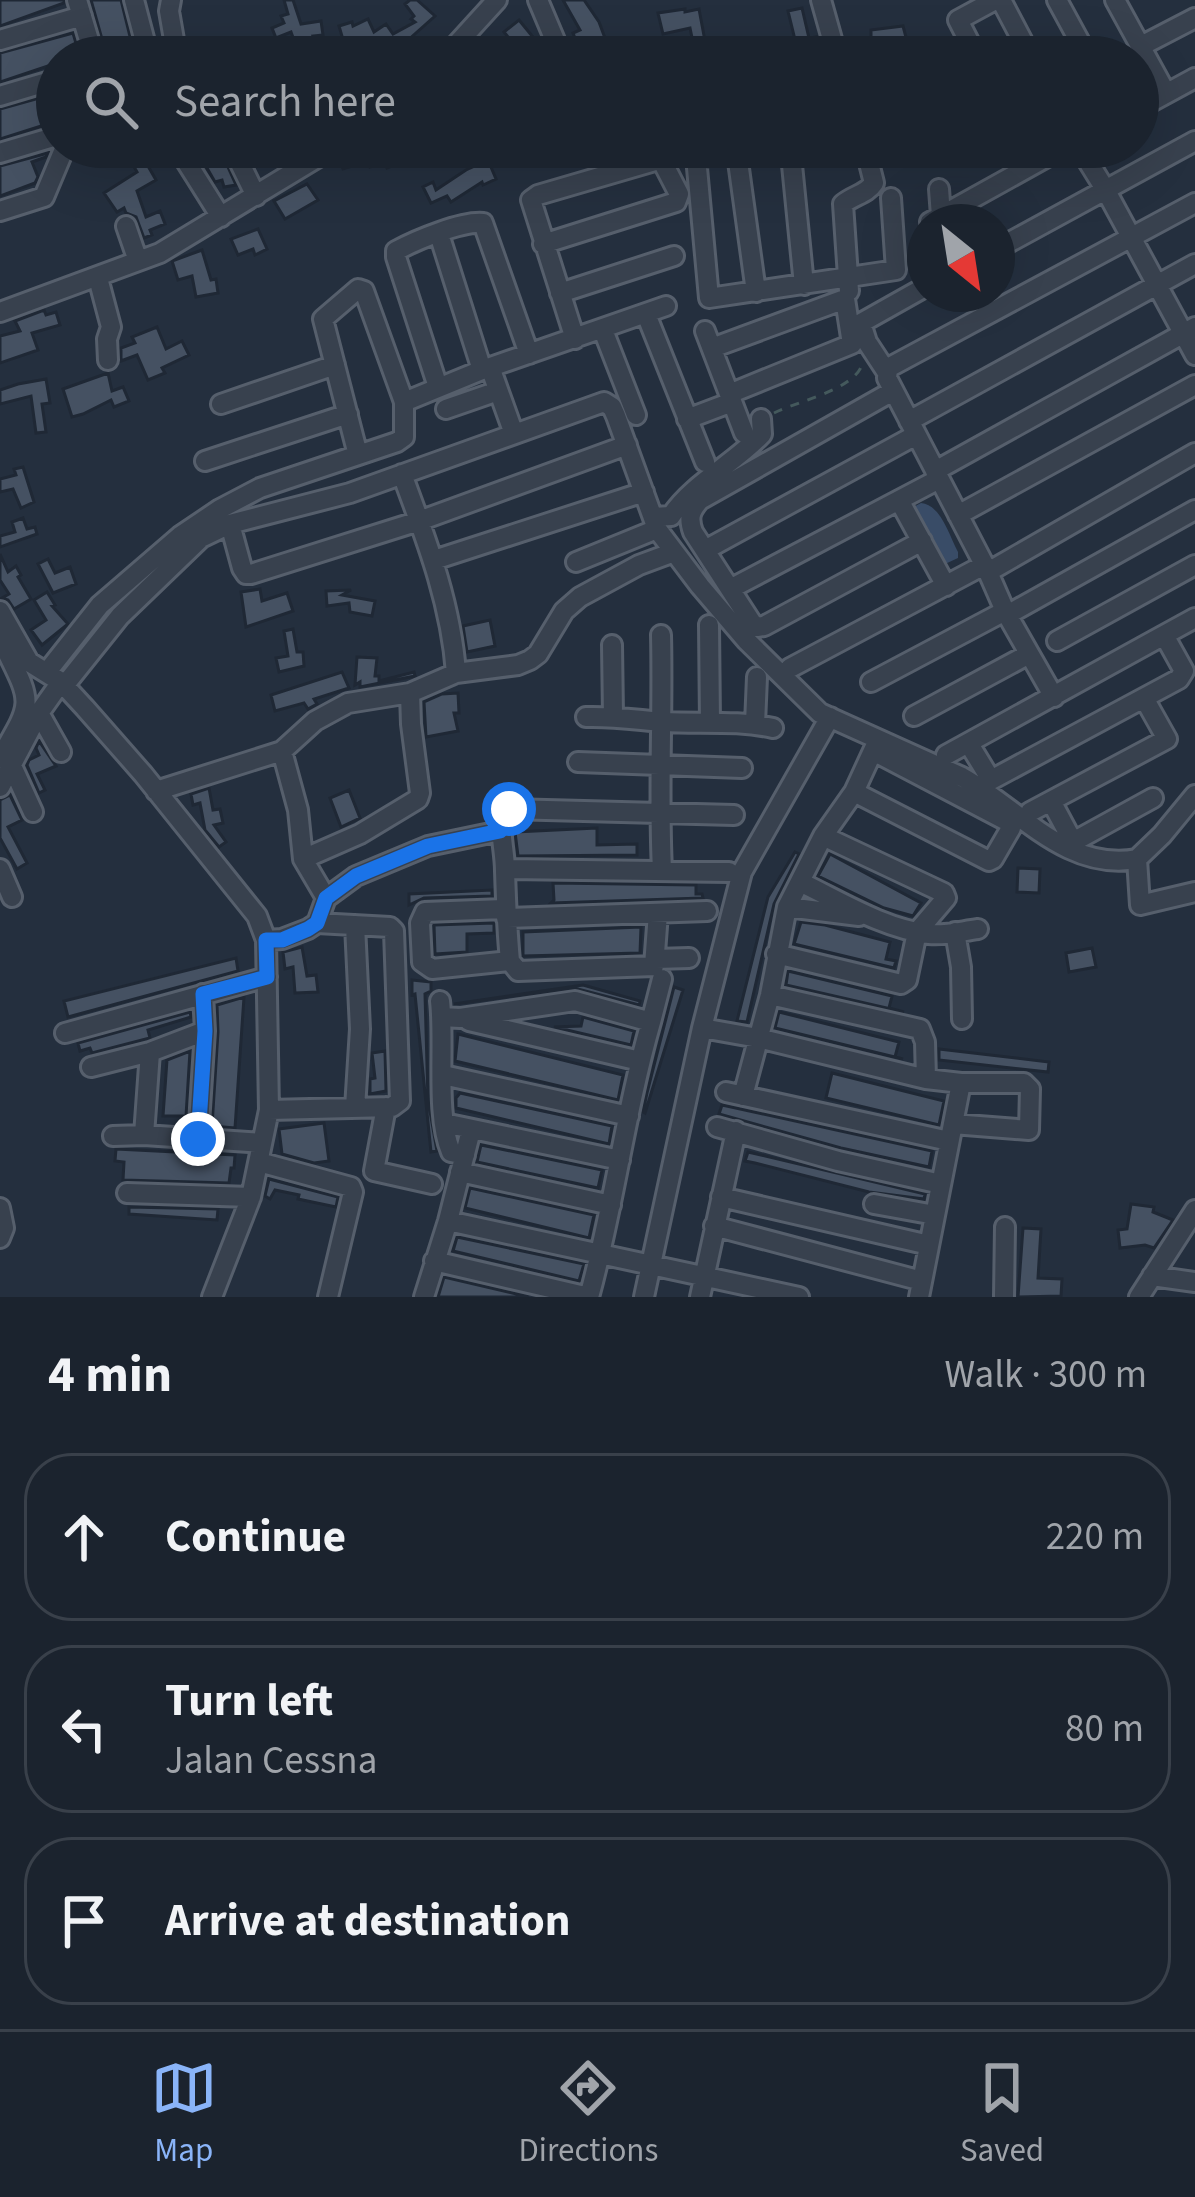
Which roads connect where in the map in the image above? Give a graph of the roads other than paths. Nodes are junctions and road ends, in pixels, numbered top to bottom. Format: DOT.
graph roads {
  1 [pos="134,0"];
  2 [pos="171,0"];
  3 [pos="497,0"];
  4 [pos="538,0"];
  5 [pos="821,0"];
  6 [pos="998,0"];
  7 [pos="1057,0"];
  8 [pos="1117,0"];
  9 [pos="80,8"];
  10 [pos="955,10"];
  11 [pos="1195,18"];
  12 [pos="143,36"];
  13 [pos="173,36"];
  14 [pos="464,36"];
  15 [pos="553,36"];
  16 [pos="831,36"];
  17 [pos="1019,36"];
  18 [pos="1077,36"];
  19 [pos="1136,36"];
  20 [pos="1159,37"];
  21 [pos="0,40"];
  22 [pos="1195,78"];
  23 [pos="1159,81"];
  24 [pos="36,85"];
  25 [pos="1166,94"];
  26 [pos="0,96"];
  27 [pos="1159,98"];
  28 [pos="1195,141"];
  29 [pos="36,142"];
  30 [pos="0,153"];
  31 [pos="1159,160"];
  32 [pos="56,168"];
  33 [pos="190,168"];
  34 [pos="242,168"];
  35 [pos="301,168"];
  36 [pos="631,168"];
  37 [pos="666,168"];
  38 [pos="697,168"];
  39 [pos="739,168"];
  40 [pos="792,168"];
  41 [pos="870,168"];
  42 [pos="1027,168"];
  43 [pos="1093,168"];
  44 [pos="1144,168"];
  45 [pos="1106,188"];
  46 [pos="939,189"];
  47 [pos="256,196"];
  48 [pos="891,198"];
  49 [pos="1195,203"];
  50 [pos="936,204"];
  51 [pos="963,204"];
  52 [pos="0,211"];
  53 [pos="221,217"];
  54 [pos="126,226"];
  55 [pos="439,234"];
  56 [pos="907,235"];
  57 [pos="1132,237"];
  58 [pos="1015,239"];
  59 [pos="894,243"];
  60 [pos="543,244"];
  61 [pos="674,256"];
  62 [pos="138,261"];
  63 [pos="1195,264"];
  64 [pos="98,278"];
  65 [pos="848,279"];
  66 [pos="1156,284"];
  67 [pos="804,285"];
  68 [pos="756,292"];
  69 [pos="560,293"];
  70 [pos="907,297"];
  71 [pos="0,313"];
  72 [pos="854,322"];
  73 [pos="603,330"];
  74 [pos="1189,330"];
  75 [pos="575,339"];
  76 [pos="529,354"];
  77 [pos="1195,355"];
  78 [pos="108,360"];
  79 [pos="335,365"];
  80 [pos="486,369"];
  81 [pos="890,381"];
  82 [pos="1195,385"];
  83 [pos="438,387"];
  84 [pos="498,391"];
  85 [pos="731,398"];
  86 [pos="404,402"];
  87 [pos="221,404"];
  88 [pos="446,409"];
  89 [pos="348,414"];
  90 [pos="636,415"];
  91 [pos="687,419"];
  92 [pos="761,419"];
  93 [pos="913,428"];
  94 [pos="744,433"];
  95 [pos="514,434"];
  96 [pos="627,445"];
  97 [pos="1195,453"];
  98 [pos="358,454"];
  99 [pos="205,461"];
  100 [pos="402,474"];
  101 [pos="937,475"];
  102 [pos="704,477"];
  103 [pos="644,492"];
  104 [pos="899,500"];
  105 [pos="1195,510"];
  106 [pos="958,515"];
  107 [pos="419,520"];
  108 [pos="655,523"];
  109 [pos="230,524"];
  110 [pos="922,541"];
  111 [pos="704,550"];
  112 [pos="674,552"];
  113 [pos="434,560"];
  114 [pos="577,562"];
  115 [pos="1195,565"];
  116 [pos="986,568"];
  117 [pos="946,586"];
  118 [pos="730,589"];
  119 [pos="0,611"];
  120 [pos="1006,613"];
  121 [pos="1195,618"];
  122 [pos="709,625"];
  123 [pos="1164,634"];
  124 [pos="661,635"];
  125 [pos="5,638"];
  126 [pos="1057,641"];
  127 [pos="612,645"];
  128 [pos="1030,654"];
  129 [pos="790,668"];
  130 [pos="456,673"];
  131 [pos="757,677"];
  132 [pos="56,679"];
  133 [pos="871,682"];
  134 [pos="410,693"];
  135 [pos="1054,697"];
  136 [pos="1144,698"];
  137 [pos="39,712"];
  138 [pos="613,716"];
  139 [pos="914,716"];
  140 [pos="586,717"];
  141 [pos="830,717"];
  142 [pos="663,722"];
  143 [pos="710,723"];
  144 [pos="969,744"];
  145 [pos="876,746"];
  146 [pos="282,751"];
  147 [pos="61,752"];
  148 [pos="946,754"];
  149 [pos="6,762"];
  150 [pos="578,762"];
  151 [pos="661,766"];
  152 [pos="742,768"];
  153 [pos="0,787"];
  154 [pos="155,791"];
  155 [pos="854,792"];
  156 [pos="1195,796"];
  157 [pos="1153,798"];
  158 [pos="1051,801"];
  159 [pos="33,812"];
  160 [pos="1030,812"];
  161 [pos="659,813"];
  162 [pos="734,814"];
  163 [pos="823,836"];
  164 [pos="501,837"];
  165 [pos="303,859"];
  166 [pos="1137,859"];
  167 [pos="0,869"];
  168 [pos="505,869"];
  169 [pos="662,870"];
  170 [pos="729,872"];
  171 [pos="800,882"];
  172 [pos="1195,892"];
  173 [pos="12,896"];
  174 [pos="326,898"];
  175 [pos="787,907"];
  176 [pos="707,911"];
  177 [pos="505,913"];
  178 [pos="658,913"];
  179 [pos="875,918"];
  180 [pos="317,923"];
  181 [pos="355,925"];
  182 [pos="978,928"];
  183 [pos="917,932"];
  184 [pos="955,932"];
  185 [pos="266,940"];
  186 [pos="776,954"];
  187 [pos="689,958"];
  188 [pos="510,961"];
  189 [pos="659,969"];
  190 [pos="267,977"];
  191 [pos="203,994"];
  192 [pos="770,995"];
  193 [pos="447,1012"];
  194 [pos="962,1019"];
  195 [pos="652,1022"];
  196 [pos="703,1028"];
  197 [pos="205,1031"];
  198 [pos="65,1033"];
  199 [pos="758,1038"];
  200 [pos="150,1052"];
  201 [pos="640,1061"];
  202 [pos="91,1067"];
  203 [pos="443,1075"];
  204 [pos="926,1079"];
  205 [pos="961,1083"];
  206 [pos="386,1107"];
  207 [pos="355,1108"];
  208 [pos="269,1111"];
  209 [pos="628,1116"];
  210 [pos="444,1124"];
  211 [pos="471,1130"];
  212 [pos="951,1133"];
  213 [pos="145,1135"];
  214 [pos="113,1136"];
  215 [pos="198,1139"];
  216 [pos="261,1152"];
  217 [pos="620,1160"];
  218 [pos="462,1164"];
  219 [pos="432,1184"];
  220 [pos="941,1184"];
  221 [pos="127,1193"];
  222 [pos="251,1197"];
  223 [pos="721,1197"];
  224 [pos="611,1204"];
  225 [pos="874,1204"];
  226 [pos="0,1208"];
  227 [pos="1195,1210"];
  228 [pos="935,1215"];
  229 [pos="448,1221"];
  230 [pos="714,1226"];
  231 [pos="1005,1227"];
  232 [pos="0,1238"];
  233 [pos="929,1245"];
  234 [pos="601,1254"];
  235 [pos="434,1261"];
  236 [pos="651,1264"];
  237 [pos="704,1276"];
  238 [pos="1152,1276"];
  239 [pos="1195,1282"];
  240 [pos="920,1289"];
  241 [pos="212,1297"];
  242 [pos="328,1297"];
  243 [pos="424,1297"];
  244 [pos="589,1297"];
  245 [pos="644,1297"];
  246 [pos="700,1297"];
  247 [pos="799,1297"];
  248 [pos="1004,1297"];
  249 [pos="1139,1297"];
  1 -- 12 [label="street"];
  2 -- 13 [label="street"];
  3 -- 14 [label="street"];
  4 -- 15 [label="street"];
  5 -- 16 [label="street"];
  6 -- 10 [label="street"];
  6 -- 17 [label="street"];
  7 -- 18 [label="street"];
  8 -- 19 [label="street"];
  9 -- 21 [label="street"];
  11 -- 20 [label="street"];
  22 -- 25 [label="street"];
  23 -- 25 [label="street"];
  24 -- 26 [label="street"];
  25 -- 27 [label="street"];
  28 -- 31 [label="street"];
  29 -- 30 [label="street"];
  32 -- 52 [label="street"];
  33 -- 53 [label="street"];
  34 -- 47 [label="street"];
  35 -- 47 [label="street"];
  36 -- 60 [label="street"];
  37 -- 60 [label="street"];
  38 -- 68 [label="street"];
  39 -- 68 [label="street"];
  40 -- 67 [label="street"];
  41 -- 65 [label="street"];
  42 -- 51 [label="street"];
  43 -- 45 [label="street"];
  44 -- 45 [label="street"];
  45 -- 57 [label="street"];
  45 -- 58 [label="street"];
  46 -- 50 [label="street"];
  47 -- 53 [label="street"];
  48 -- 59 [label="street"];
  49 -- 57 [label="street"];
  53 -- 62 [label="street"];
  54 -- 62 [label="street"];
  55 -- 76 [label="street"];
  55 -- 80 [label="street"];
  55 -- 83 [label="street"];
  56 -- 59 [label="street"];
  57 -- 66 [label="street"];
  57 -- 81 [label="street"];
  59 -- 65 [label="street"];
  60 -- 69 [label="street"];
  61 -- 69 [label="street"];
  62 -- 64 [label="street"];
  63 -- 66 [label="street"];
  64 -- 71 [label="street"];
  64 -- 78 [label="street"];
  65 -- 67 [label="street"];
  65 -- 72 [label="street"];
  66 -- 74 [label="street"];
  66 -- 93 [label="street"];
  67 -- 68 [label="street"];
  69 -- 75 [label="street"];
  70 -- 81 [label="street"];
  73 -- 75 [label="street"];
  73 -- 90 [label="street"];
  73 -- 91 [label="street"];
  74 -- 77 [label="street"];
  74 -- 101 [label="street"];
  75 -- 76 [label="street"];
  76 -- 80 [label="street"];
  79 -- 86 [label="street"];
  79 -- 87 [label="street"];
  79 -- 89 [label="street"];
  80 -- 83 [label="street"];
  80 -- 84 [label="street"];
  81 -- 93 [label="street"];
  81 -- 111 [label="street"];
  82 -- 106 [label="street"];
  83 -- 86 [label="street"];
  84 -- 88 [label="street"];
  84 -- 95 [label="street"];
  85 -- 85 [label="street"];
  85 -- 91 [label="street"];
  85 -- 94 [label="street"];
  86 -- 98 [label="street"];
  89 -- 98 [label="street"];
  89 -- 99 [label="street"];
  91 -- 102 [label="street"];
  92 -- 102 [label="street"];
  93 -- 101 [label="street"];
  93 -- 111 [label="street"];
  95 -- 96 [label="street"];
  95 -- 100 [label="street"];
  96 -- 103 [label="street"];
  96 -- 107 [label="street"];
  97 -- 116 [label="street"];
  98 -- 132 [label="street"];
  100 -- 107 [label="street"];
  100 -- 109 [label="street"];
  101 -- 104 [label="street"];
  101 -- 106 [label="street"];
  102 -- 108 [label="street"];
  103 -- 108 [label="street"];
  103 -- 113 [label="street"];
  104 -- 110 [label="street"];
  104 -- 118 [label="street"];
  105 -- 120 [label="street"];
  106 -- 116 [label="street"];
  107 -- 109 [label="street"];
  107 -- 113 [label="street"];
  108 -- 112 [label="street"];
  108 -- 114 [label="street"];
  109 -- 132 [label="street"];
  110 -- 117 [label="street"];
  110 -- 118 [label="street"];
  111 -- 118 [label="street"];
  112 -- 130 [label="street"];
  112 -- 141 [label="street"];
  113 -- 130 [label="street"];
  115 -- 126 [label="street"];
  116 -- 117 [label="street"];
  116 -- 120 [label="street"];
  117 -- 129 [label="street"];
  119 -- 125 [label="street"];
  120 -- 128 [label="street"];
  120 -- 133 [label="street"];
  121 -- 123 [label="street"];
  122 -- 143 [label="street"];
  123 -- 135 [label="street"];
  123 -- 136 [label="street"];
  124 -- 142 [label="street"];
  125 -- 132 [label="street"];
  125 -- 149 [label="street"];
  127 -- 138 [label="street"];
  128 -- 135 [label="street"];
  128 -- 139 [label="street"];
  130 -- 134 [label="street"];
  131 -- 143 [label="street"];
  132 -- 137 [label="street"];
  132 -- 154 [label="street"];
  134 -- 146 [label="street"];
  134 -- 165 [label="street"];
  135 -- 144 [label="street"];
  136 -- 144 [label="street"];
  136 -- 158 [label="street"];
  137 -- 147 [label="street"];
  137 -- 149 [label="street"];
  138 -- 140 [label="street"];
  138 -- 142 [label="street"];
  141 -- 145 [label="street"];
  141 -- 196 [label="street"];
  142 -- 143 [label="street"];
  142 -- 151 [label="street"];
  144 -- 148 [label="street"];
  145 -- 155 [label="street"];
  145 -- 155 [label="street"];
  145 -- 166 [label="street"];
  146 -- 154 [label="street"];
  146 -- 165 [label="street"];
  149 -- 153 [label="street"];
  149 -- 159 [label="street"];
  150 -- 151 [label="street"];
  151 -- 152 [label="street"];
  151 -- 161 [label="street"];
  154 -- 185 [label="street"];
  155 -- 163 [label="street"];
  156 -- 166 [label="street"];
  157 -- 158 [label="street"];
  158 -- 160 [label="street"];
  161 -- 162 [label="street"];
  161 -- 164 [label="street"];
  161 -- 169 [label="street"];
  163 -- 171 [label="street"];
  163 -- 183 [label="street"];
  164 -- 168 [label="street"];
  164 -- 174 [label="street"];
  165 -- 174 [label="street"];
  166 -- 172 [label="street"];
  167 -- 173 [label="street"];
  168 -- 169 [label="street"];
  168 -- 177 [label="street"];
  169 -- 170 [label="street"];
  171 -- 175 [label="street"];
  171 -- 179 [label="street"];
  174 -- 180 [label="street"];
  175 -- 179 [label="street"];
  175 -- 186 [label="street"];
  176 -- 178 [label="street"];
  177 -- 178 [label="street"];
  177 -- 188 [label="street"];
  177 -- 188 [label="street"];
  178 -- 189 [label="street"];
  179 -- 183 [label="street"];
  180 -- 181 [label="street"];
  180 -- 185 [label="street"];
  181 -- 206 [label="street"];
  181 -- 207 [label="street"];
  182 -- 184 [label="street"];
  183 -- 184 [label="street"];
  183 -- 186 [label="street"];
  184 -- 194 [label="street"];
  185 -- 190 [label="street"];
  186 -- 192 [label="street"];
  187 -- 189 [label="street"];
  188 -- 189 [label="street"];
  189 -- 195 [label="street"];
  190 -- 191 [label="street"];
  190 -- 208 [label="street"];
  191 -- 197 [label="street"];
  191 -- 198 [label="street"];
  192 -- 199 [label="street"];
  192 -- 204 [label="street"];
  193 -- 195 [label="street"];
  193 -- 201 [label="street"];
  193 -- 203 [label="street"];
  195 -- 201 [label="street"];
  196 -- 199 [label="street"];
  196 -- 236 [label="street"];
  197 -- 200 [label="street"];
  197 -- 215 [label="street"];
  199 -- 204 [label="street"];
  199 -- 212 [label="street"];
  200 -- 202 [label="street"];
  200 -- 213 [label="street"];
  201 -- 209 [label="street"];
  203 -- 209 [label="street"];
  203 -- 210 [label="street"];
  204 -- 205 [label="street"];
  205 -- 212 [label="street"];
  205 -- 212 [label="street"];
  206 -- 207 [label="street"];
  206 -- 219 [label="street"];
  207 -- 208 [label="street"];
  208 -- 216 [label="street"];
  209 -- 217 [label="street"];
  210 -- 211 [label="street"];
  210 -- 218 [label="street"];
  211 -- 217 [label="street"];
  211 -- 218 [label="street"];
  212 -- 220 [label="street"];
  213 -- 214 [label="street"];
  213 -- 215 [label="street"];
  215 -- 216 [label="street"];
  216 -- 222 [label="street"];
  216 -- 242 [label="street"];
  217 -- 224 [label="street"];
  218 -- 224 [label="street"];
  218 -- 229 [label="street"];
  220 -- 223 [label="street"];
  220 -- 228 [label="street"];
  221 -- 222 [label="street"];
  222 -- 241 [label="street"];
  223 -- 230 [label="street"];
  223 -- 233 [label="street"];
  224 -- 234 [label="street"];
  225 -- 228 [label="street"];
  226 -- 232 [label="street"];
  227 -- 238 [label="street"];
  228 -- 233 [label="street"];
  229 -- 234 [label="street"];
  229 -- 235 [label="street"];
  230 -- 237 [label="street"];
  230 -- 240 [label="street"];
  231 -- 248 [label="street"];
  233 -- 240 [label="street"];
  234 -- 236 [label="street"];
  234 -- 244 [label="street"];
  235 -- 243 [label="street"];
  235 -- 244 [label="street"];
  236 -- 237 [label="street"];
  236 -- 245 [label="street"];
  237 -- 246 [label="street"];
  237 -- 247 [label="street"];
  238 -- 239 [label="street"];
  238 -- 249 [label="street"];
}
